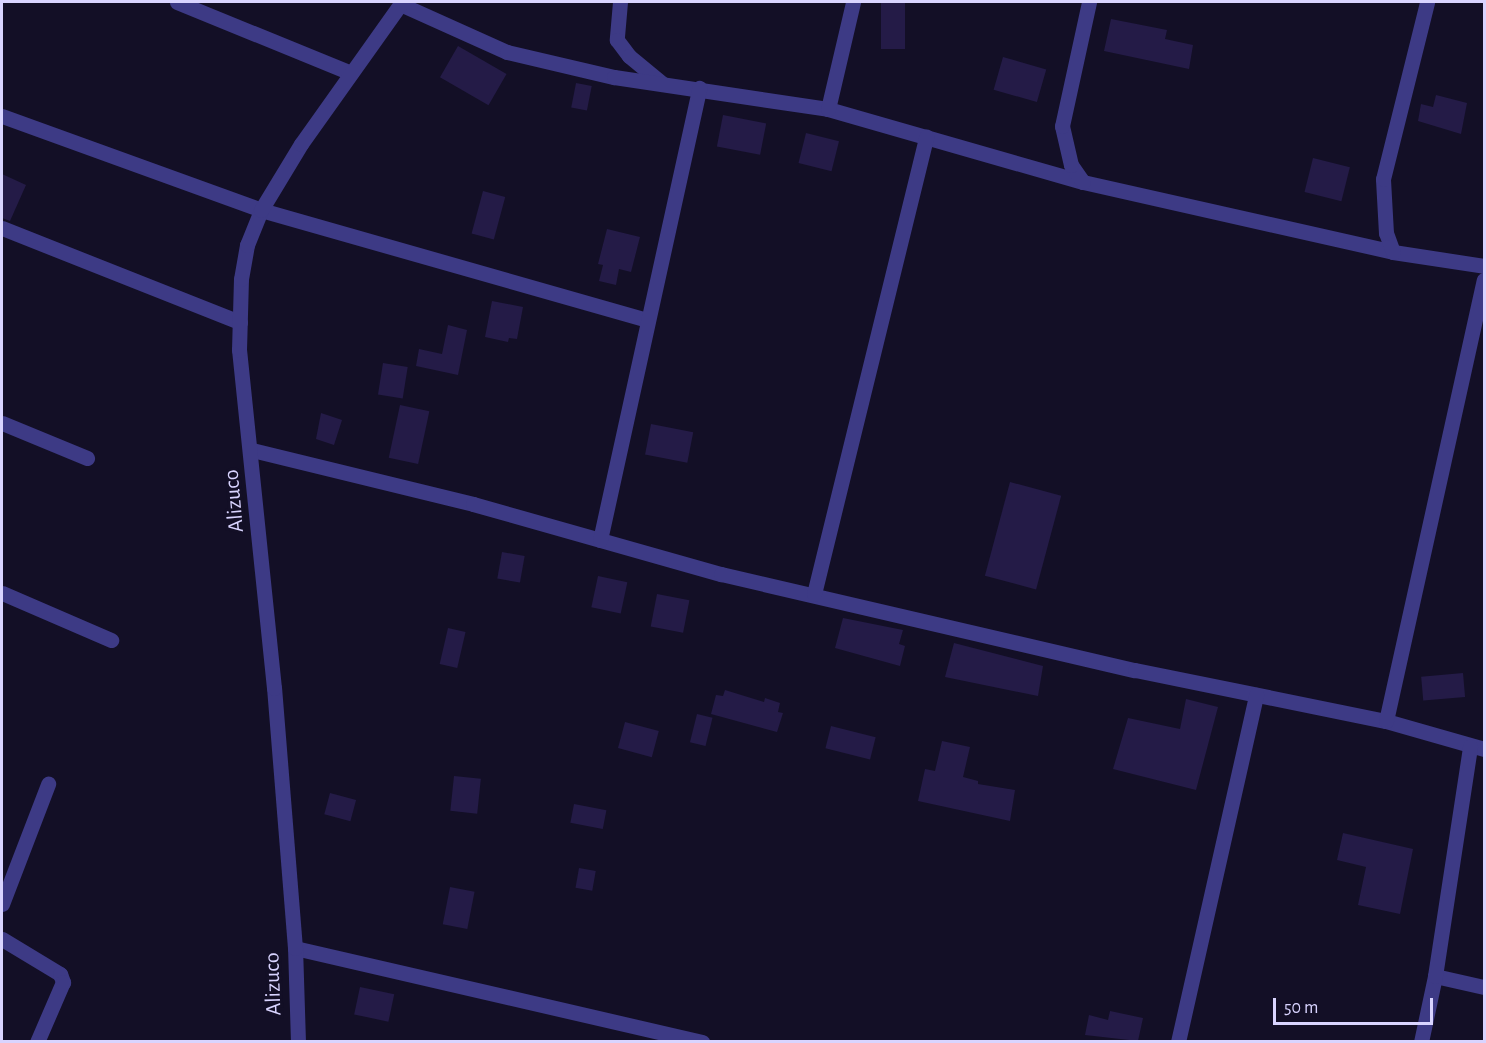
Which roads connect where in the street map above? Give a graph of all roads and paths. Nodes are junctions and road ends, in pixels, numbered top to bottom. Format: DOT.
graph roads {
  1 [pos="177,2"];
  2 [pos="620,2"];
  3 [pos="853,2"];
  4 [pos="1089,2"];
  5 [pos="1427,2"];
  6 [pos="401,3"];
  7 [pos="351,73"];
  8 [pos="663,84"];
  9 [pos="699,88"];
  10 [pos="828,109"];
  11 [pos="2,116"];
  12 [pos="927,137"];
  13 [pos="1083,182"];
  14 [pos="261,210"];
  15 [pos="2,228"];
  16 [pos="1393,252"];
  17 [pos="1485,266"];
  18 [pos="1485,280"];
  19 [pos="648,320"];
  20 [pos="240,322"];
  21 [pos="2,423"];
  22 [pos="252,450"];
  23 [pos="87,458"];
  24 [pos="600,540"];
  25 [pos="2,593"];
  26 [pos="814,594"];
  27 [pos="111,640"];
  28 [pos="1256,695"];
  29 [pos="1386,721"];
  30 [pos="1478,748"];
  31 [pos="48,784"];
  32 [pos="2,904"];
  33 [pos="2,939"];
  34 [pos="295,948"];
  35 [pos="1435,976"];
  36 [pos="1485,987"];
  37 [pos="37,1041"];
  38 [pos="298,1041"];
  39 [pos="702,1041"];
  40 [pos="1178,1041"];
  41 [pos="1421,1041"];
  1 -- 7 [label="street"];
  2 -- 8 [label="street"];
  3 -- 10 [label="street"];
  4 -- 13 [label="street"];
  5 -- 16 [label="street"];
  6 -- 7 [label="street, Alizuco"];
  6 -- 8 [label="street"];
  7 -- 14 [label="street, Alizuco"];
  8 -- 9 [label="street"];
  9 -- 10 [label="street"];
  9 -- 19 [label="street"];
  10 -- 12 [label="street"];
  11 -- 14 [label="street"];
  12 -- 13 [label="street"];
  12 -- 26 [label="street"];
  13 -- 16 [label="street"];
  14 -- 19 [label="street"];
  14 -- 20 [label="street, Alizuco"];
  15 -- 20 [label="street"];
  16 -- 17 [label="street"];
  18 -- 29 [label="street"];
  19 -- 24 [label="street"];
  20 -- 22 [label="street, Alizuco"];
  21 -- 23 [label="street"];
  22 -- 24 [label="street"];
  22 -- 34 [label="street, Alizuco"];
  24 -- 26 [label="street"];
  25 -- 27 [label="street"];
  26 -- 28 [label="street"];
  28 -- 29 [label="street"];
  28 -- 40 [label="street"];
  29 -- 30 [label="street"];
  30 -- 35 [label="street"];
  31 -- 32 [label="street"];
  33 -- 37 [label="street"];
  34 -- 38 [label="street, Alizuco"];
  34 -- 39 [label="street"];
  35 -- 36 [label="street"];
  35 -- 41 [label="street"];
}
